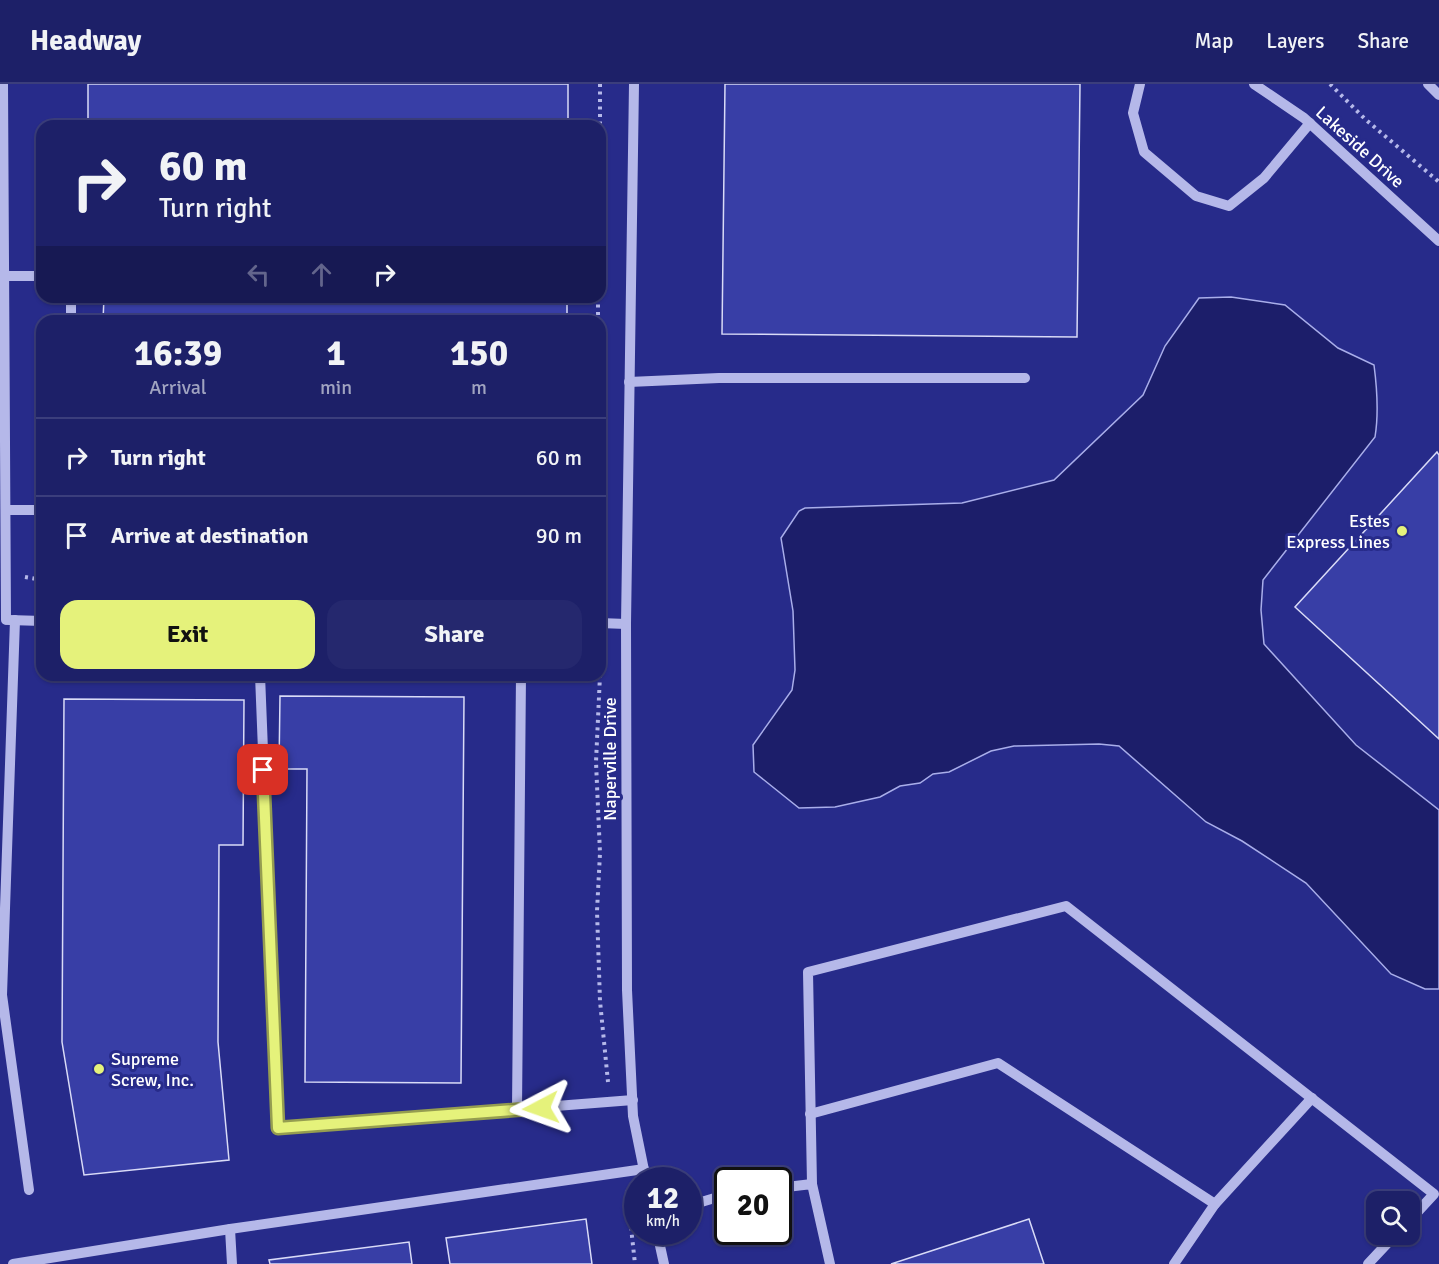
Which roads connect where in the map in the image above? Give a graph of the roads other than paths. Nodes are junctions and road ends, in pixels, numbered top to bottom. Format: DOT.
graph roads {
  1 [pos="3,84"];
  2 [pos="634,84"];
  3 [pos="1140,84"];
  4 [pos="1254,84"];
  5 [pos="1428,84"];
  6 [pos="1439,95"];
  7 [pos="1310,123"];
  8 [pos="1439,241"];
  9 [pos="3,276"];
  10 [pos="36,276"];
  11 [pos="1025,378"];
  12 [pos="629,382"];
  13 [pos="6,510"];
  14 [pos="36,510"];
  15 [pos="7,620"];
  16 [pos="36,621"];
  17 [pos="606,623"];
  18 [pos="626,624"];
  19 [pos="260,681"];
  20 [pos="521,681"];
  21 [pos="1312,1098"];
  22 [pos="633,1100"];
  23 [pos="518,1109"];
  24 [pos="810,1114"];
  25 [pos="644,1167"];
  26 [pos="624,1172"];
  27 [pos="812,1184"];
  28 [pos="792,1186"];
  29 [pos="29,1190"];
  30 [pos="1215,1204"];
  31 [pos="1420,1209"];
  32 [pos="230,1229"];
  33 [pos="660,1245"];
  34 [pos="1386,1245"];
  35 [pos="13,1264"];
  36 [pos="232,1264"];
  37 [pos="664,1264"];
  38 [pos="830,1264"];
  39 [pos="1174,1264"];
  40 [pos="1368,1264"];
  1 -- 9 [label="street"];
  2 -- 12 [label="street, Naperville Drive"];
  3 -- 7 [label="street"];
  4 -- 7 [label="street, Lakeside Drive"];
  5 -- 6 [label="street"];
  7 -- 8 [label="street, Lakeside Drive"];
  9 -- 10 [label="street"];
  9 -- 13 [label="street"];
  11 -- 12 [label="street"];
  12 -- 18 [label="street, Naperville Drive"];
  13 -- 14 [label="street"];
  13 -- 15 [label="street"];
  15 -- 16 [label="street"];
  15 -- 29 [label="street"];
  17 -- 18 [label="street"];
  18 -- 22 [label="street, Naperville Drive"];
  19 -- 23 [label="street"];
  20 -- 23 [label="street"];
  21 -- 24 [label="street"];
  21 -- 30 [label="street"];
  21 -- 31 [label="street"];
  22 -- 23 [label="street"];
  22 -- 25 [label="street, Naperville Drive"];
  24 -- 27 [label="street"];
  24 -- 30 [label="street"];
  26 -- 32 [label="street"];
  27 -- 28 [label="street"];
  27 -- 38 [label="street"];
  30 -- 39 [label="street"];
  32 -- 35 [label="street"];
  32 -- 36 [label="street"];
  33 -- 37 [label="street"];
  34 -- 40 [label="street"];
}
